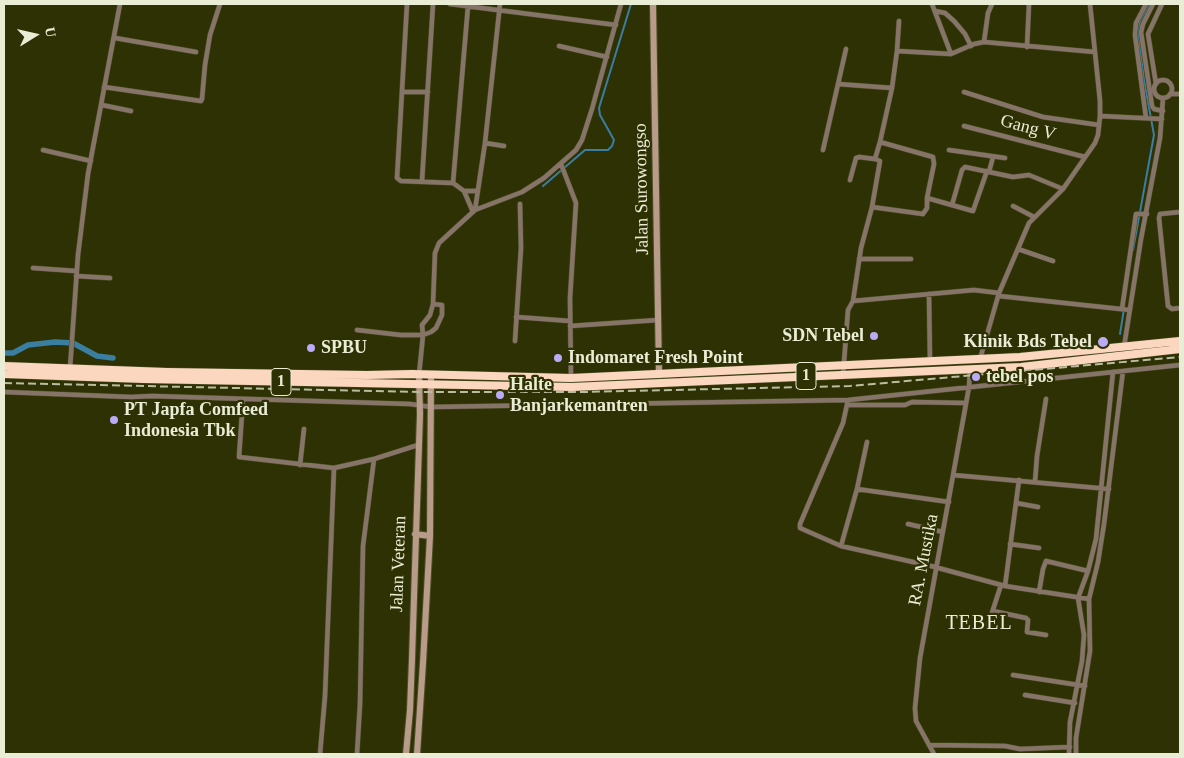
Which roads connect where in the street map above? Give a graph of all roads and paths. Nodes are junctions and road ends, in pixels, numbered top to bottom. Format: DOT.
graph roads {
  1 [pos="120,4"];
  2 [pos="220,4"];
  3 [pos="407,4"];
  4 [pos="433,4"];
  5 [pos="450,4"];
  6 [pos="500,4"];
  7 [pos="621,4"];
  8 [pos="653,4"];
  9 [pos="932,4"];
  10 [pos="992,4"];
  11 [pos="1029,4"];
  12 [pos="1090,4"];
  13 [pos="1146,4"];
  14 [pos="1153,4"];
  15 [pos="1162,4"];
  16 [pos="468,6"];
  17 [pos="500,10"];
  18 [pos="935,10"];
  19 [pos="899,21"];
  20 [pos="616,25"];
  21 [pos="115,38"];
  22 [pos="984,42"];
  23 [pos="558,46"];
  24 [pos="971,46"];
  25 [pos="1027,46"];
  26 [pos="846,49"];
  27 [pos="897,51"];
  28 [pos="196,52"];
  29 [pos="1095,52"];
  30 [pos="951,54"];
  31 [pos="607,57"];
  32 [pos="838,84"];
  33 [pos="1156,84"];
  34 [pos="104,88"];
  35 [pos="892,88"];
  36 [pos="403,92"];
  37 [pos="428,92"];
  38 [pos="964,92"];
  39 [pos="1170,94"];
  40 [pos="1180,94"];
  41 [pos="1163,98"];
  42 [pos="102,105"];
  43 [pos="131,111"];
  44 [pos="1162,111"];
  45 [pos="1100,116"];
  46 [pos="1147,118"];
  47 [pos="1162,119"];
  48 [pos="1099,125"];
  49 [pos="964,126"];
  50 [pos="880,142"];
  51 [pos="485,143"];
  52 [pos="504,146"];
  53 [pos="42,150"];
  54 [pos="823,150"];
  55 [pos="949,150"];
  56 [pos="993,157"];
  57 [pos="1085,157"];
  58 [pos="1005,158"];
  59 [pos="875,159"];
  60 [pos="90,161"];
  61 [pos="561,165"];
  62 [pos="988,171"];
  63 [pos="850,180"];
  64 [pos="422,182"];
  65 [pos="453,183"];
  66 [pos="1063,189"];
  67 [pos="477,190"];
  68 [pos="464,191"];
  69 [pos="927,198"];
  70 [pos="520,204"];
  71 [pos="952,205"];
  72 [pos="1013,206"];
  73 [pos="872,207"];
  74 [pos="474,211"];
  75 [pos="1180,212"];
  76 [pos="1142,214"];
  77 [pos="1034,217"];
  78 [pos="1136,237"];
  79 [pos="1018,249"];
  80 [pos="1133,254"];
  81 [pos="859,259"];
  82 [pos="911,259"];
  83 [pos="1053,261"];
  84 [pos="33,268"];
  85 [pos="1131,272"];
  86 [pos="76,274"];
  87 [pos="110,278"];
  88 [pos="929,294"];
  89 [pos="999,295"];
  90 [pos="853,302"];
  91 [pos="434,304"];
  92 [pos="1180,308"];
  93 [pos="1126,310"];
  94 [pos="516,316"];
  95 [pos="658,320"];
  96 [pos="570,323"];
  97 [pos="356,330"];
  98 [pos="425,332"];
  99 [pos="514,341"];
  100 [pos="1180,341"];
  101 [pos="1124,347"];
  102 [pos="1180,350"];
  103 [pos="980,359"];
  104 [pos="930,362"];
  105 [pos="1180,365"];
  106 [pos="4,366"];
  107 [pos="843,366"];
  108 [pos="970,368"];
  109 [pos="70,369"];
  110 [pos="1118,372"];
  111 [pos="4,374"];
  112 [pos="418,374"];
  113 [pos="431,375"];
  114 [pos="659,375"];
  115 [pos="843,375"];
  116 [pos="571,378"];
  117 [pos="419,384"];
  118 [pos="431,384"];
  119 [pos="969,387"];
  120 [pos="4,392"];
  121 [pos="243,399"];
  122 [pos="1046,399"];
  123 [pos="848,403"];
  124 [pos="966,403"];
  125 [pos="419,406"];
  126 [pos="431,408"];
  127 [pos="304,430"];
  128 [pos="867,442"];
  129 [pos="418,445"];
  130 [pos="374,458"];
  131 [pos="300,465"];
  132 [pos="334,468"];
  133 [pos="953,475"];
  134 [pos="1019,480"];
  135 [pos="1035,482"];
  136 [pos="857,488"];
  137 [pos="1105,489"];
  138 [pos="949,502"];
  139 [pos="1016,504"];
  140 [pos="1038,507"];
  141 [pos="908,524"];
  142 [pos="943,532"];
  143 [pos="415,534"];
  144 [pos="430,536"];
  145 [pos="1010,544"];
  146 [pos="841,546"];
  147 [pos="1039,548"];
  148 [pos="935,568"];
  149 [pos="1088,571"];
  150 [pos="1003,586"];
  151 [pos="1039,592"];
  152 [pos="1083,599"];
  153 [pos="993,611"];
  154 [pos="988,625"];
  155 [pos="1046,635"];
  156 [pos="1013,675"];
  157 [pos="1081,686"];
  158 [pos="1025,695"];
  159 [pos="1077,704"];
  160 [pos="930,745"];
  161 [pos="1072,747"];
  162 [pos="320,754"];
  163 [pos="357,754"];
  164 [pos="406,754"];
  165 [pos="416,754"];
  166 [pos="934,754"];
  167 [pos="1069,754"];
  168 [pos="1076,754"];
  1 -- 21 [label="street"];
  2 -- 34 [label="street"];
  3 -- 36 [label="street"];
  4 -- 37 [label="street"];
  5 -- 16 [label="street"];
  6 -- 17 [label="street"];
  7 -- 20 [label="street"];
  8 -- 95 [label="main road, Jalan Surowongso"];
  9 -- 18 [label="street"];
  10 -- 22 [label="street"];
  11 -- 25 [label="street"];
  12 -- 29 [label="street"];
  13 -- 46 [label="street"];
  14 -- 44 [label="street"];
  15 -- 33 [label="street"];
  16 -- 17 [label="street"];
  16 -- 65 [label="street"];
  17 -- 20 [label="street"];
  17 -- 51 [label="street"];
  18 -- 24 [label="street"];
  18 -- 30 [label="street"];
  19 -- 27 [label="street"];
  20 -- 31 [label="street"];
  21 -- 28 [label="street"];
  21 -- 34 [label="street"];
  22 -- 24 [label="street"];
  22 -- 25 [label="street"];
  23 -- 31 [label="street"];
  24 -- 30 [label="street"];
  25 -- 29 [label="street"];
  26 -- 32 [label="street"];
  27 -- 30 [label="street"];
  27 -- 35 [label="street"];
  29 -- 45 [label="street"];
  31 -- 61 [label="street"];
  32 -- 35 [label="street"];
  32 -- 54 [label="street"];
  33 -- 39 [label="street"];
  33 -- 41 [label="street"];
  34 -- 42 [label="street"];
  35 -- 50 [label="street"];
  36 -- 37 [label="street"];
  36 -- 64 [label="street"];
  37 -- 64 [label="street"];
  38 -- 48 [label="street"];
  39 -- 40 [label="street"];
  39 -- 41 [label="street"];
  41 -- 44 [label="street"];
  42 -- 43 [label="street"];
  42 -- 60 [label="street"];
  44 -- 47 [label="street"];
  45 -- 46 [label="street"];
  45 -- 48 [label="street"];
  46 -- 47 [label="street"];
  47 -- 76 [label="street"];
  48 -- 57 [label="street"];
  49 -- 57 [label="street, Gang V"];
  50 -- 59 [label="street"];
  50 -- 69 [label="street"];
  51 -- 52 [label="street"];
  51 -- 67 [label="street"];
  53 -- 60 [label="street"];
  55 -- 56 [label="street"];
  56 -- 58 [label="street"];
  56 -- 62 [label="street"];
  57 -- 66 [label="street"];
  59 -- 63 [label="street"];
  59 -- 73 [label="street"];
  60 -- 86 [label="street"];
  61 -- 74 [label="street"];
  61 -- 96 [label="street"];
  62 -- 66 [label="street"];
  62 -- 71 [label="street"];
  62 -- 71 [label="street"];
  64 -- 65 [label="street"];
  65 -- 68 [label="street"];
  66 -- 77 [label="street"];
  67 -- 68 [label="street"];
  67 -- 74 [label="street"];
  68 -- 74 [label="street"];
  69 -- 71 [label="street"];
  69 -- 73 [label="street"];
  70 -- 94 [label="street"];
  72 -- 77 [label="street"];
  73 -- 81 [label="street"];
  74 -- 91 [label="street"];
  75 -- 92 [label="street"];
  76 -- 78 [label="street"];
  76 -- 78 [label="street"];
  77 -- 79 [label="street"];
  78 -- 80 [label="street"];
  78 -- 80 [label="street"];
  79 -- 83 [label="street"];
  79 -- 89 [label="street"];
  80 -- 85 [label="street"];
  80 -- 85 [label="street"];
  81 -- 82 [label="street"];
  81 -- 90 [label="street"];
  84 -- 86 [label="street"];
  85 -- 93 [label="street"];
  85 -- 93 [label="street"];
  86 -- 87 [label="street"];
  86 -- 109 [label="street"];
  88 -- 89 [label="street"];
  88 -- 90 [label="street"];
  88 -- 104 [label="street"];
  89 -- 93 [label="street"];
  89 -- 103 [label="street"];
  90 -- 107 [label="street"];
  91 -- 98 [label="street"];
  91 -- 98 [label="street"];
  93 -- 101 [label="street"];
  94 -- 96 [label="street"];
  94 -- 99 [label="street"];
  95 -- 96 [label="street"];
  95 -- 114 [label="main road, Jalan Surowongso"];
  96 -- 116 [label="street"];
  97 -- 98 [label="street"];
  98 -- 112 [label="street"];
  100 -- 101 [label="highway, 1"];
  101 -- 103 [label="highway, 1"];
  102 -- 108 [label="highway, 1"];
  103 -- 104 [label="highway, 1"];
  104 -- 107 [label="highway, 1"];
  105 -- 110 [label="street"];
  106 -- 109 [label="highway, 1"];
  107 -- 114 [label="highway, 1"];
  107 -- 115 [label="street"];
  108 -- 115 [label="highway, 1"];
  108 -- 119 [label="street, RA. Mustika"];
  109 -- 112 [label="highway, 1"];
  110 -- 119 [label="street"];
  110 -- 137 [label="street"];
  110 -- 137 [label="street"];
  111 -- 117 [label="highway, 1"];
  112 -- 113 [label="highway, 1"];
  112 -- 117 [label="main road, Jalan Veteran"];
  113 -- 116 [label="highway, 1"];
  113 -- 118 [label="main road, Jalan Veteran"];
  114 -- 116 [label="highway, 1"];
  115 -- 118 [label="highway, 1"];
  117 -- 118 [label="highway, 1"];
  117 -- 125 [label="main road, Jalan Veteran"];
  118 -- 126 [label="main road, Jalan Veteran"];
  119 -- 123 [label="street"];
  119 -- 124 [label="street, RA. Mustika"];
  120 -- 121 [label="street"];
  121 -- 125 [label="street"];
  121 -- 131 [label="street"];
  122 -- 135 [label="street"];
  123 -- 124 [label="street"];
  123 -- 126 [label="street"];
  123 -- 146 [label="street"];
  124 -- 133 [label="street, RA. Mustika"];
  125 -- 126 [label="street"];
  125 -- 129 [label="main road, Jalan Veteran"];
  126 -- 144 [label="main road, Jalan Veteran"];
  127 -- 131 [label="street"];
  128 -- 136 [label="street"];
  129 -- 130 [label="street"];
  129 -- 143 [label="main road, Jalan Veteran"];
  130 -- 132 [label="street"];
  130 -- 163 [label="street"];
  131 -- 132 [label="street"];
  132 -- 162 [label="street"];
  133 -- 134 [label="street"];
  133 -- 138 [label="street, RA. Mustika"];
  134 -- 135 [label="street"];
  134 -- 139 [label="street"];
  135 -- 137 [label="street"];
  136 -- 138 [label="street"];
  136 -- 146 [label="street"];
  137 -- 149 [label="street"];
  137 -- 152 [label="street"];
  138 -- 142 [label="street, RA. Mustika"];
  139 -- 140 [label="street"];
  139 -- 145 [label="street"];
  141 -- 142 [label="street"];
  142 -- 148 [label="street, RA. Mustika"];
  143 -- 144 [label="main road"];
  143 -- 164 [label="main road, Jalan Veteran"];
  144 -- 165 [label="main road, Jalan Veteran"];
  145 -- 147 [label="street"];
  145 -- 150 [label="street"];
  146 -- 148 [label="street"];
  148 -- 150 [label="street"];
  148 -- 160 [label="street, RA. Mustika"];
  149 -- 151 [label="street"];
  149 -- 152 [label="street"];
  150 -- 151 [label="street"];
  150 -- 153 [label="street"];
  151 -- 152 [label="street"];
  152 -- 157 [label="street"];
  152 -- 157 [label="street"];
  153 -- 154 [label="street"];
  153 -- 155 [label="street"];
  156 -- 157 [label="street"];
  157 -- 159 [label="street"];
  157 -- 159 [label="street"];
  158 -- 159 [label="street"];
  159 -- 161 [label="street"];
  159 -- 161 [label="street"];
  160 -- 161 [label="street"];
  160 -- 166 [label="street, RA. Mustika"];
  161 -- 167 [label="street"];
  161 -- 168 [label="street"];
}
